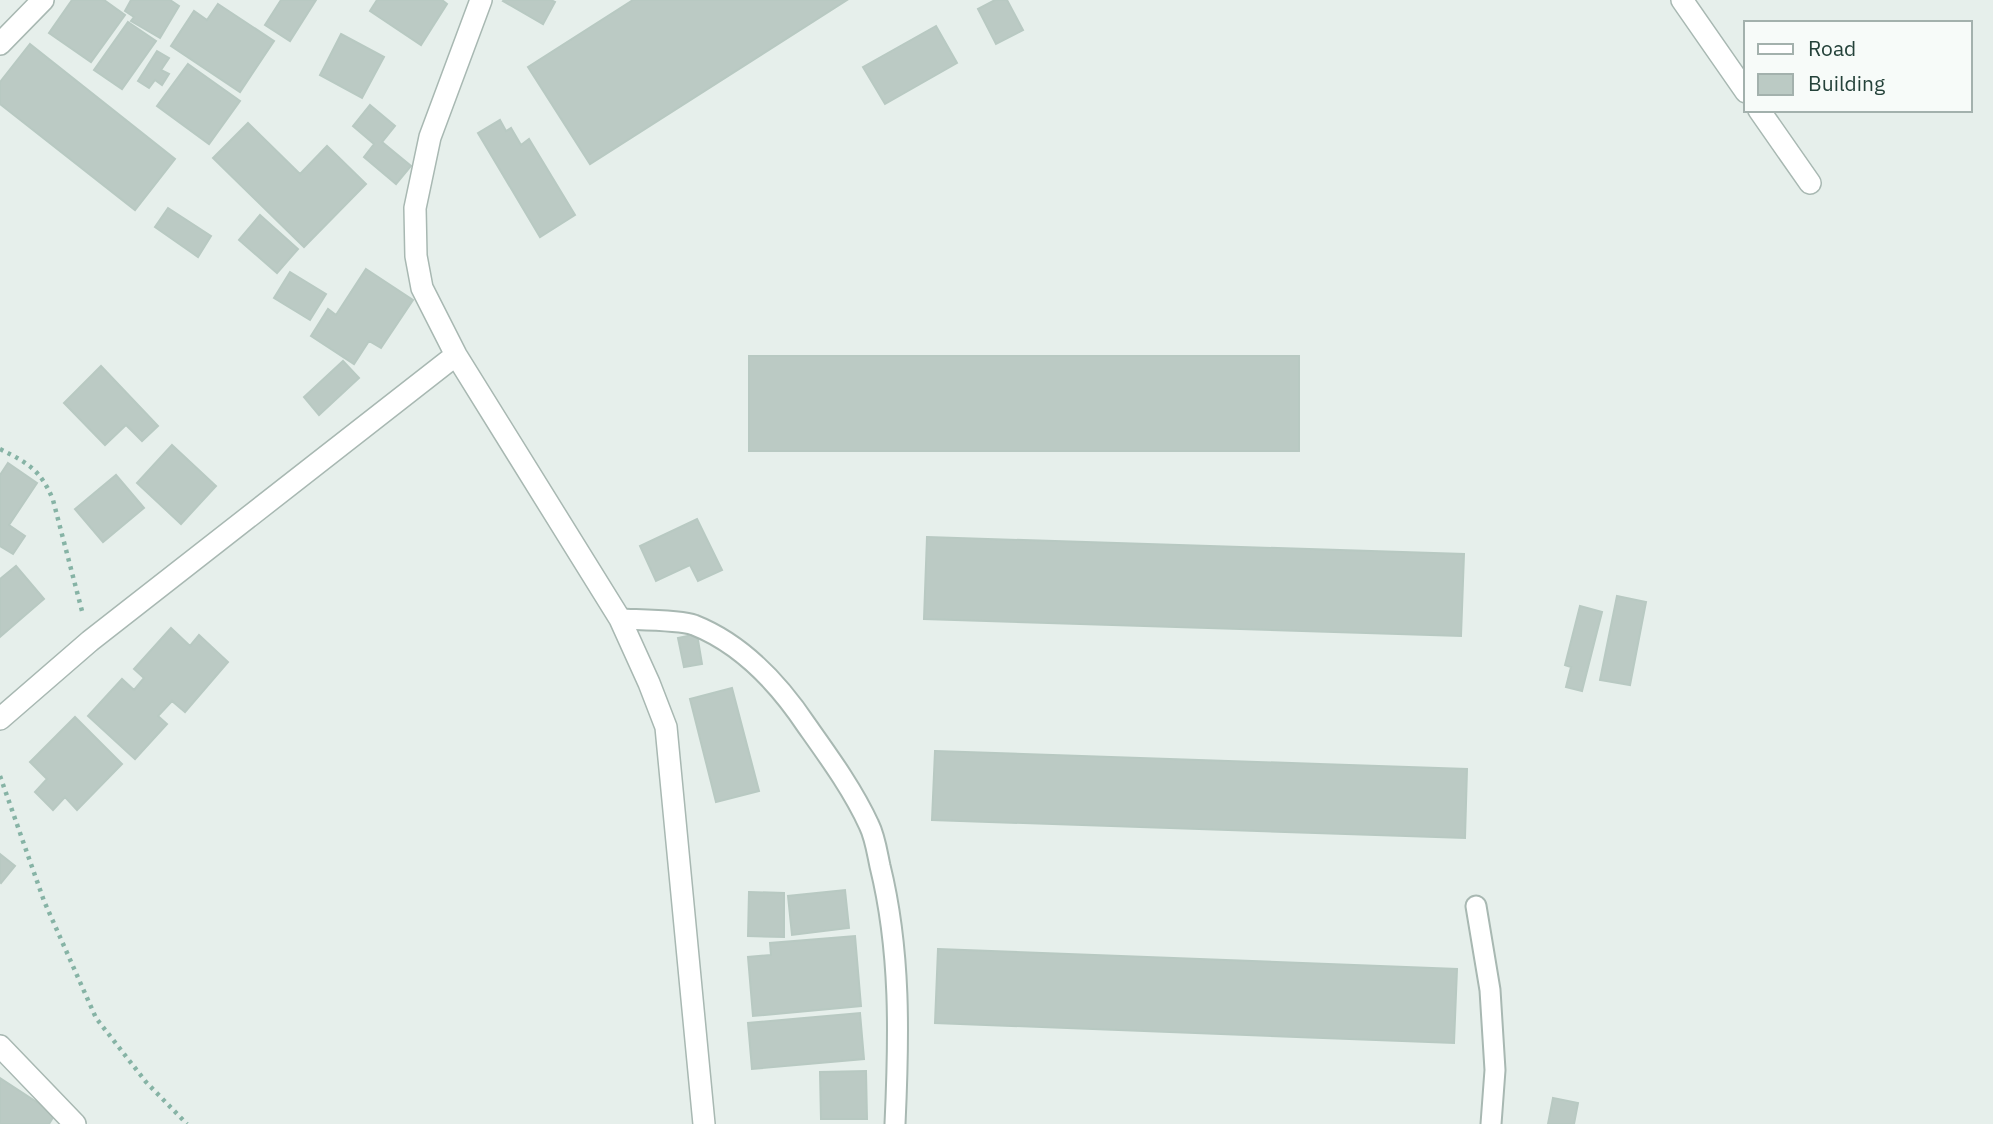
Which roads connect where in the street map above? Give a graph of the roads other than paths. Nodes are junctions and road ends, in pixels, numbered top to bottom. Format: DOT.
graph roads {
  1 [pos="43,0"];
  2 [pos="481,0"];
  3 [pos="1682,0"];
  4 [pos="0,44"];
  5 [pos="1744,89"];
  6 [pos="1760,112"];
  7 [pos="1810,183"];
  8 [pos="456,355"];
  9 [pos="620,619"];
  10 [pos="0,719"];
  11 [pos="1475,906"];
  12 [pos="0,1046"];
  13 [pos="75,1124"];
  14 [pos="704,1124"];
  15 [pos="895,1124"];
  16 [pos="1491,1124"];
  1 -- 4 [label="street"];
  2 -- 8 [label="street"];
  3 -- 5 [label="street"];
  6 -- 7 [label="street"];
  8 -- 9 [label="street"];
  8 -- 10 [label="street"];
  9 -- 14 [label="street"];
  9 -- 15 [label="lane"];
  11 -- 16 [label="lane"];
  12 -- 13 [label="street"];
}
